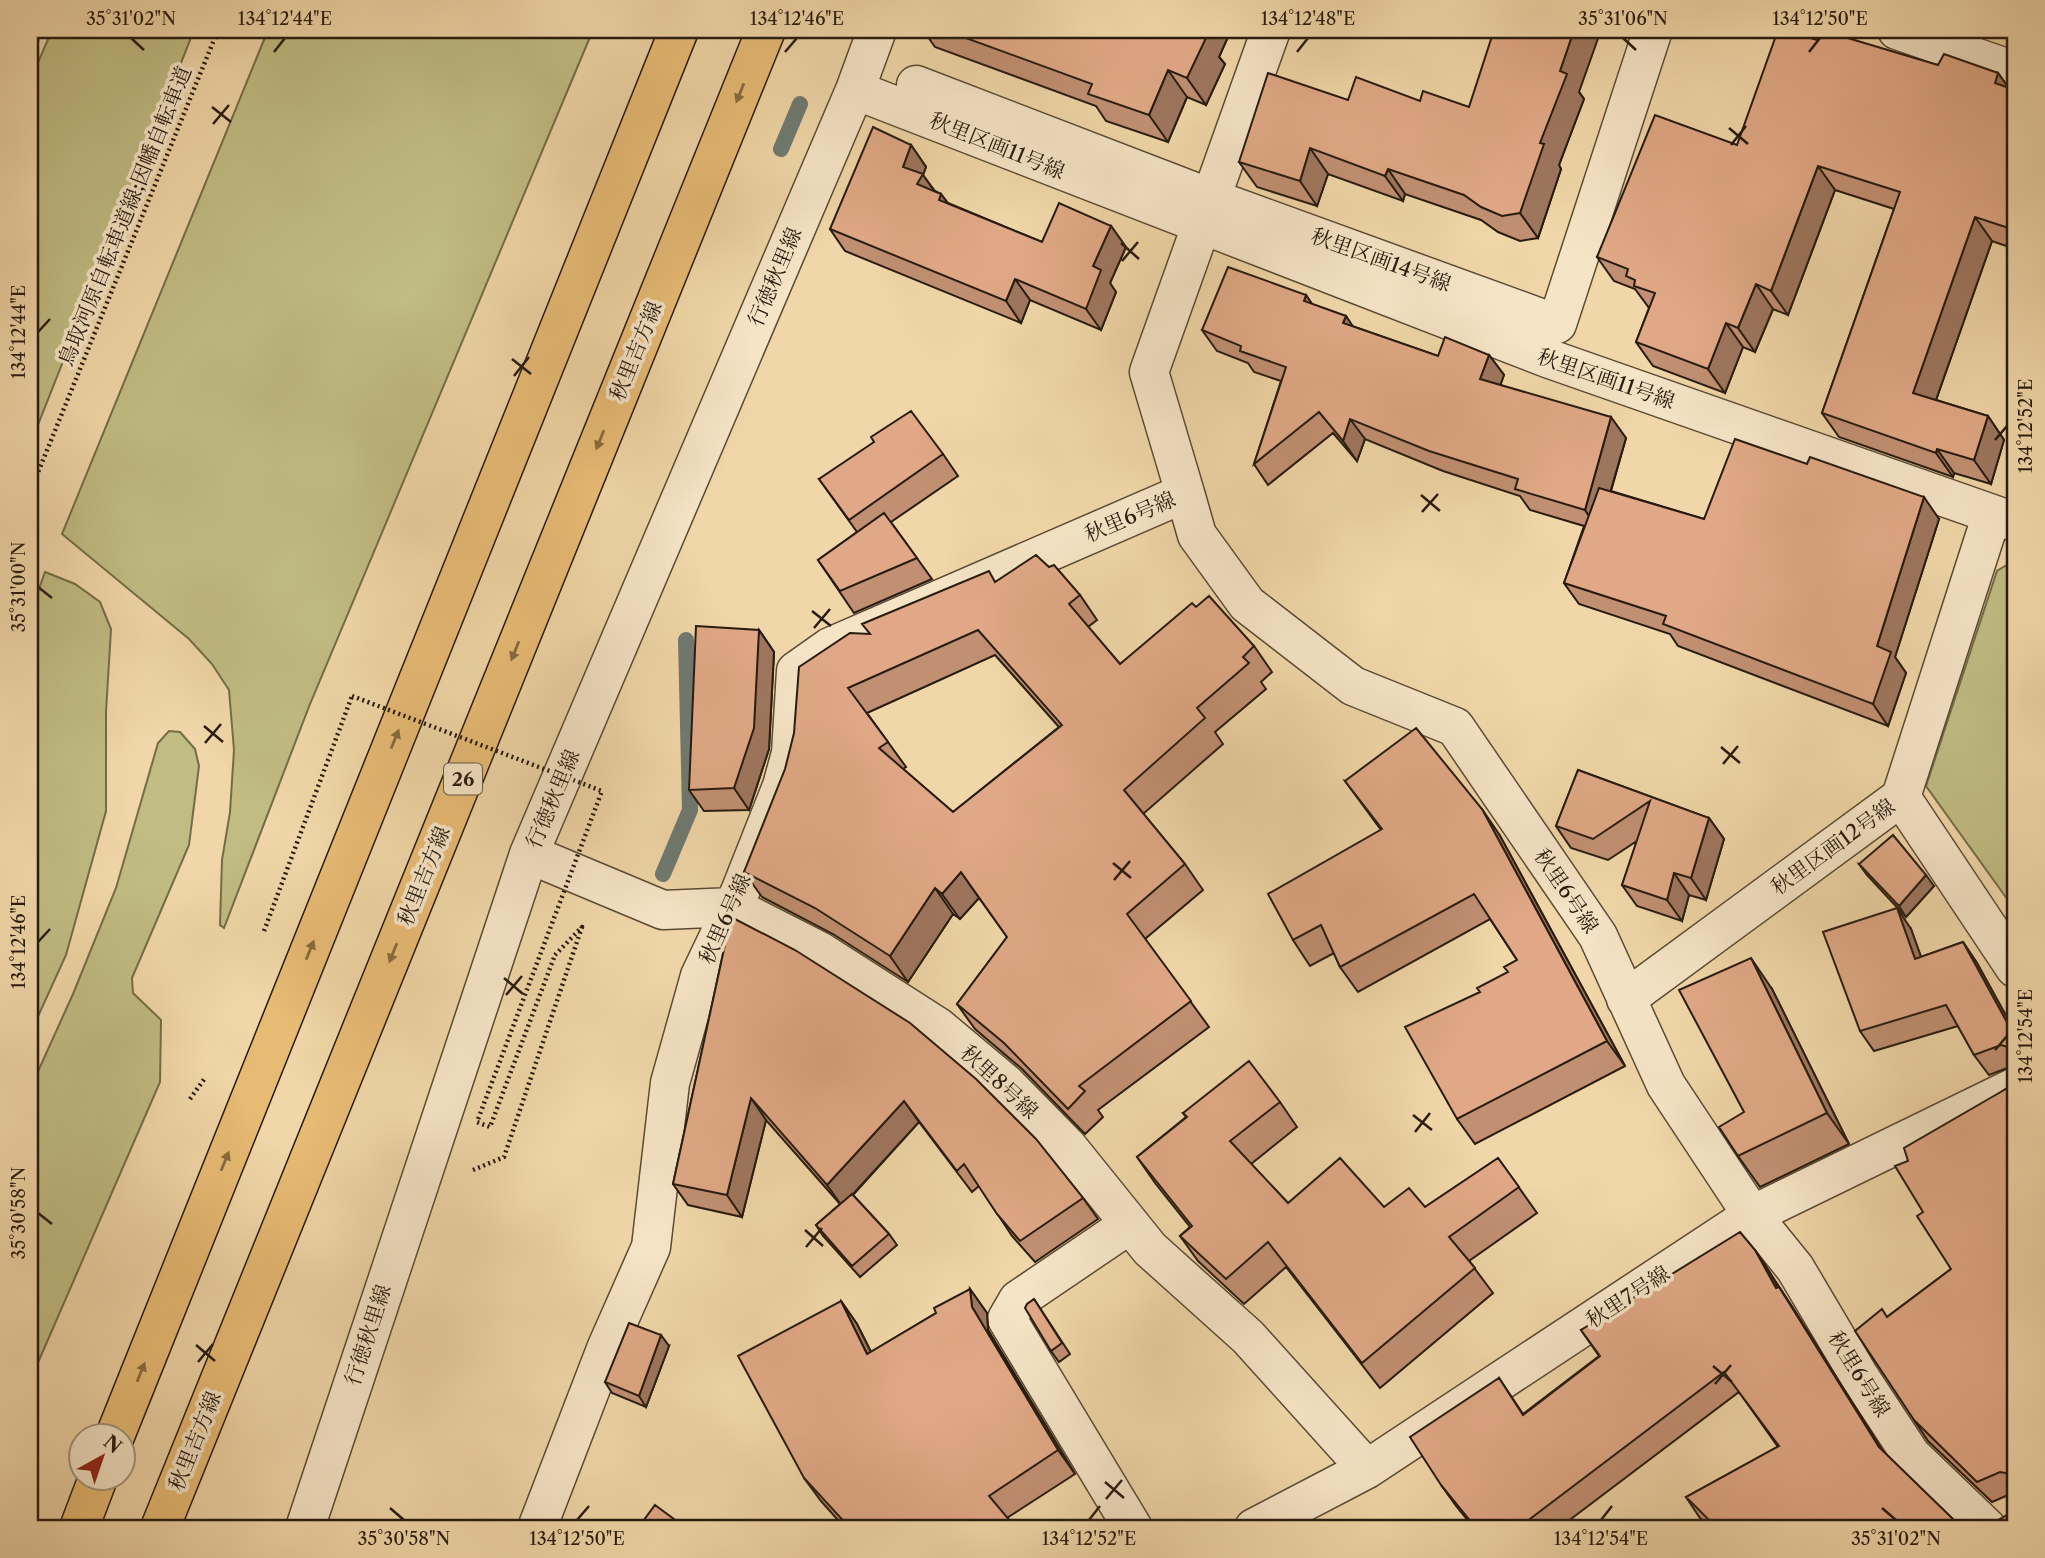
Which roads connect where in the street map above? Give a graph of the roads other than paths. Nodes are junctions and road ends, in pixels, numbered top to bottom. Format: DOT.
graph roads {
  1 [pos="679,30"];
  2 [pos="766,30"];
  3 [pos="877,30"];
  4 [pos="1271,30"];
  5 [pos="1653,30"];
  6 [pos="1897,30"];
  7 [pos="2015,71"];
  8 [pos="916,85"];
  9 [pos="855,90"];
  10 [pos="1205,212"];
  11 [pos="1552,341"];
  12 [pos="1185,493"];
  13 [pos="2004,518"];
  14 [pos="1901,797"];
  15 [pos="529,854"];
  16 [pos="733,907"];
  17 [pos="2015,968"];
  18 [pos="1626,999"];
  19 [pos="2015,1087"];
  20 [pos="1752,1215"];
  21 [pos="1130,1224"];
  22 [pos="121,1422"];
  23 [pos="1367,1469"];
  24 [pos="93,1492"];
  25 [pos="2015,1514"];
  26 [pos="79,1528"];
  27 [pos="160,1528"];
  28 [pos="305,1528"];
  29 [pos="537,1528"];
  30 [pos="1133,1528"];
  31 [pos="1254,1528"];
  32 [pos="1988,1528"];
  22 -- 1 [label="main road, one-way"];
  2 -- 27 [label="main road, 秋里吉方線 / 26, one-way"];
  3 -- 9 [label="street"];
  4 -- 10 [label="street"];
  5 -- 11 [label="street"];
  6 -- 7 [label="street"];
  8 -- 10 [label="street"];
  9 -- 10 [label="street, 秋里区画11号線"];
  9 -- 15 [label="street, 行徳秋里線"];
  10 -- 11 [label="street, 秋里区画11号線"];
  10 -- 12 [label="street"];
  11 -- 13 [label="street, 秋里区画11号線"];
  12 -- 16 [label="street, 秋里6号線"];
  12 -- 18 [label="street, 秋里6号線"];
  13 -- 14 [label="street, 秋里区画12号線"];
  14 -- 17 [label="street"];
  14 -- 18 [label="street, 秋里区画12号線"];
  15 -- 16 [label="street, 秋里8号線"];
  15 -- 28 [label="street, 行徳秋里線"];
  16 -- 21 [label="street, 秋里8号線"];
  16 -- 29 [label="street, 秋里6号線"];
  18 -- 20 [label="street, 秋里6号線"];
  19 -- 20 [label="street, 秋里7号線"];
  20 -- 23 [label="street, 秋里7号線"];
  20 -- 32 [label="street, 秋里6号線"];
  21 -- 23 [label="street, 秋里8号線"];
  21 -- 30 [label="street"];
  23 -- 31 [label="street, 秋里7号線"];
  24 -- 26 [label="main road"];
  25 -- 32 [label="street"];
}
